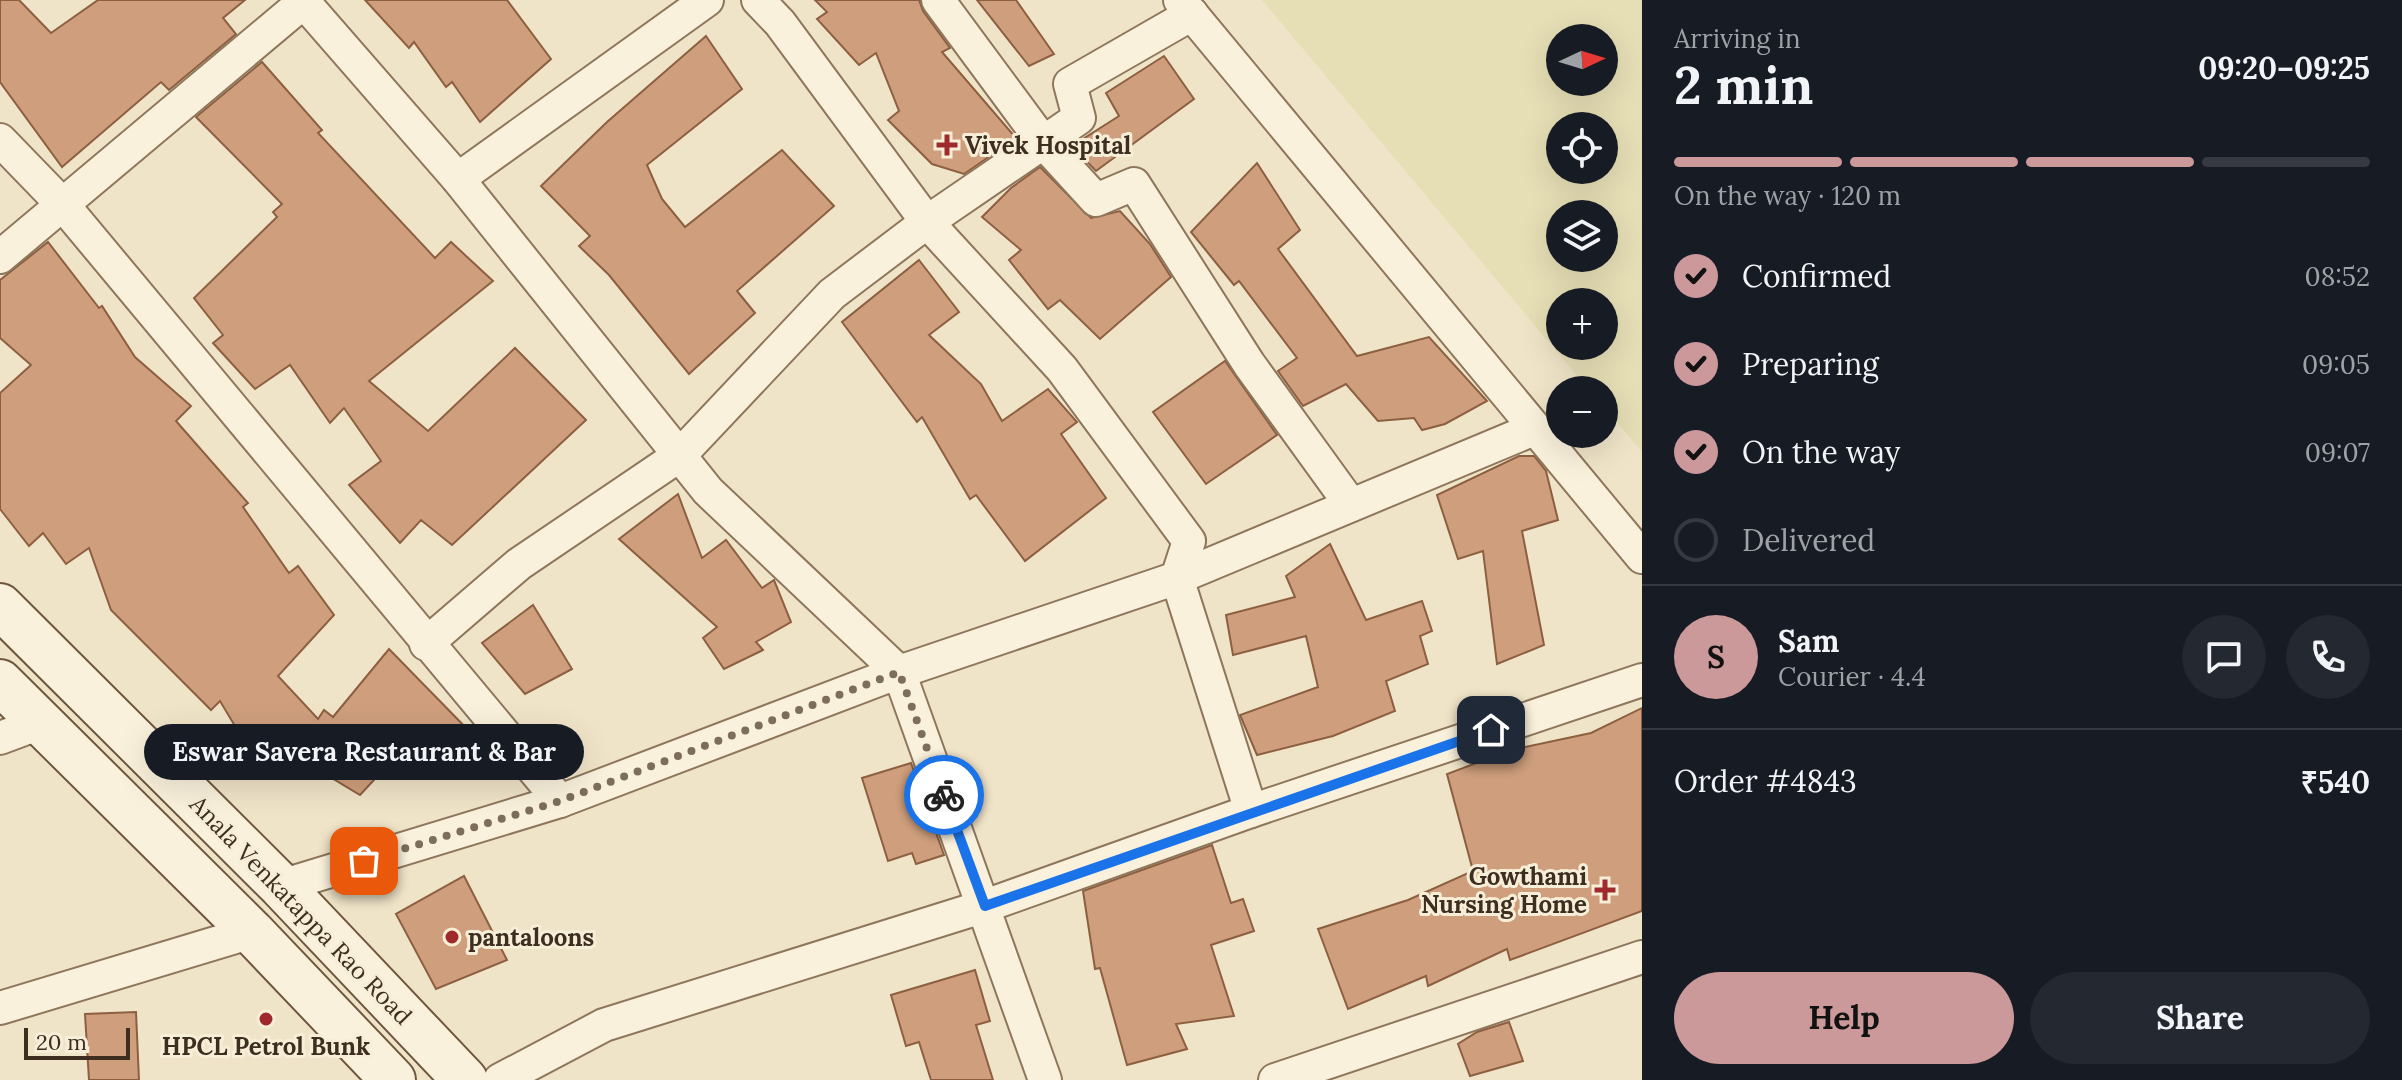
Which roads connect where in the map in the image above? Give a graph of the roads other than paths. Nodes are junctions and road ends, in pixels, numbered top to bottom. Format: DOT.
graph roads {
  1 [pos="707,0"];
  2 [pos="758,0"];
  3 [pos="938,0"];
  4 [pos="304,1"];
  5 [pos="1186,7"];
  6 [pos="0,140"];
  7 [pos="1043,142"];
  8 [pos="458,179"];
  9 [pos="64,206"];
  10 [pos="927,222"];
  11 [pos="0,257"];
  12 [pos="1534,429"];
  13 [pos="680,455"];
  14 [pos="1351,505"];
  15 [pos="1642,557"];
  16 [pos="1177,578"];
  17 [pos="0,606"];
  18 [pos="426,644"];
  19 [pos="899,672"];
  20 [pos="1642,680"];
  21 [pos="0,682"];
  22 [pos="40,723"];
  23 [pos="0,738"];
  24 [pos="560,801"];
  25 [pos="1251,811"];
  26 [pos="281,886"];
  27 [pos="985,906"];
  28 [pos="252,932"];
  29 [pos="1642,957"];
  30 [pos="0,1008"];
  31 [pos="393,1080"];
  32 [pos="465,1080"];
  33 [pos="500,1080"];
  34 [pos="1045,1080"];
  35 [pos="1275,1080"];
  1 -- 8 [label="street"];
  2 -- 10 [label="street"];
  3 -- 7 [label="street"];
  4 -- 8 [label="street"];
  4 -- 9 [label="street"];
  5 -- 7 [label="street"];
  5 -- 12 [label="street"];
  6 -- 9 [label="street"];
  7 -- 10 [label="street"];
  7 -- 14 [label="street"];
  8 -- 13 [label="street"];
  9 -- 11 [label="street"];
  9 -- 18 [label="street"];
  10 -- 13 [label="street"];
  10 -- 16 [label="street"];
  12 -- 14 [label="street"];
  12 -- 15 [label="street"];
  13 -- 18 [label="street"];
  13 -- 19 [label="street"];
  14 -- 16 [label="street"];
  16 -- 19 [label="street"];
  16 -- 25 [label="street"];
  17 -- 26 [label="main road, Anala Venkatappa Rao Road"];
  18 -- 24 [label="street"];
  19 -- 24 [label="street"];
  19 -- 27 [label="street"];
  20 -- 25 [label="street"];
  21 -- 22 [label="main road"];
  22 -- 23 [label="street"];
  22 -- 28 [label="main road"];
  24 -- 26 [label="street"];
  25 -- 27 [label="street"];
  26 -- 32 [label="main road, Anala Venkatappa Rao Road"];
  27 -- 33 [label="street"];
  27 -- 34 [label="street"];
  28 -- 30 [label="street"];
  28 -- 31 [label="main road"];
  29 -- 35 [label="street"];
}
